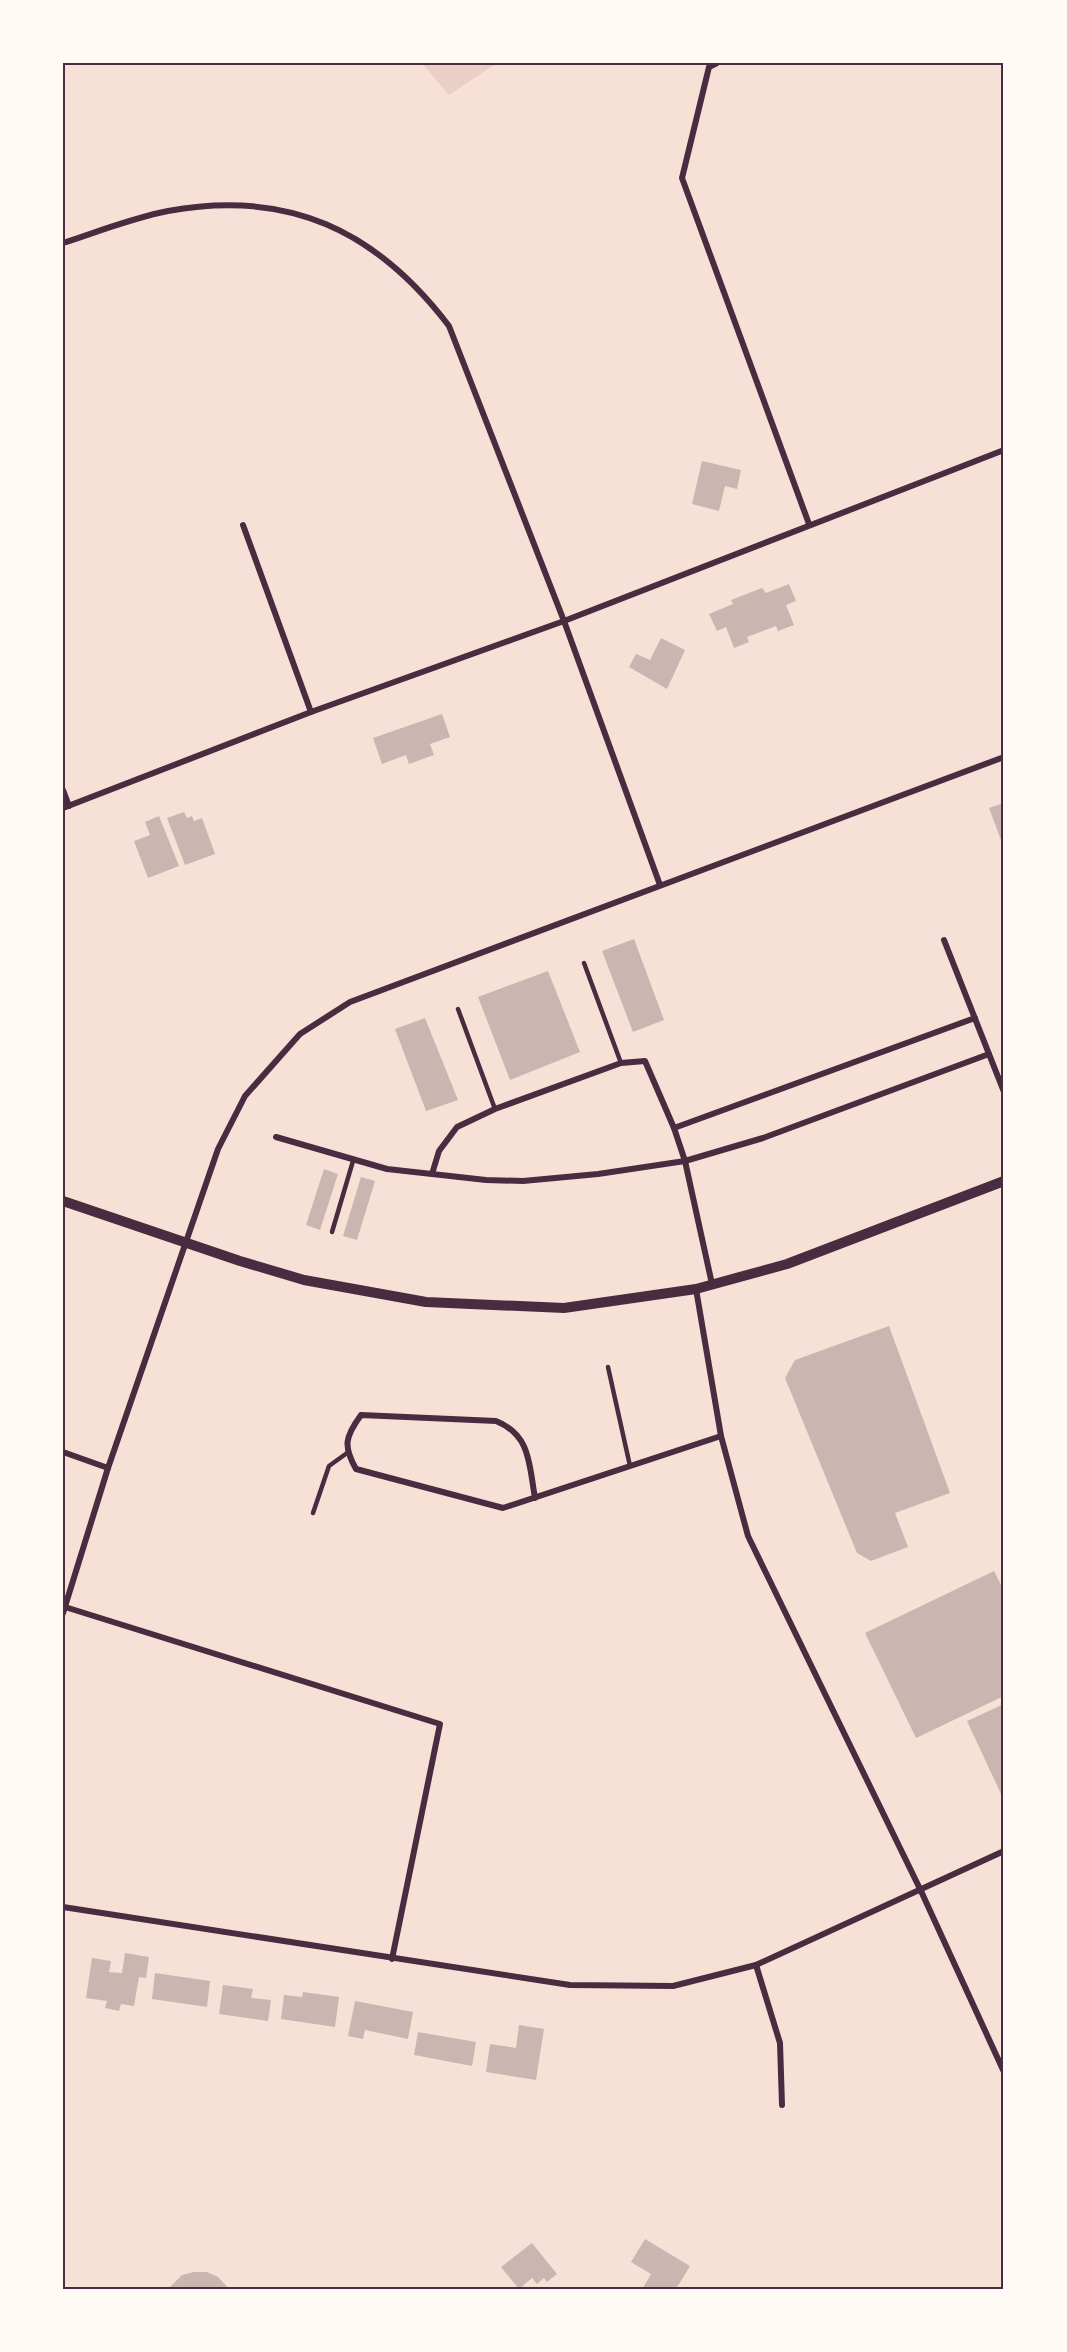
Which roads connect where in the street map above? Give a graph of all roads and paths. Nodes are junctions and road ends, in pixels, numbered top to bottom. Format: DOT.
graph roads {
  1 [pos="717,63"];
  2 [pos="63,243"];
  3 [pos="1004,450"];
  4 [pos="809,524"];
  5 [pos="243,525"];
  6 [pos="564,621"];
  7 [pos="311,712"];
  8 [pos="1004,758"];
  9 [pos="63,790"];
  10 [pos="66,807"];
  11 [pos="660,885"];
  12 [pos="944,940"];
  13 [pos="584,963"];
  14 [pos="458,1009"];
  15 [pos="975,1018"];
  16 [pos="989,1054"];
  17 [pos="621,1062"];
  18 [pos="1004,1092"];
  19 [pos="495,1109"];
  20 [pos="674,1128"];
  21 [pos="276,1137"];
  22 [pos="353,1161"];
  23 [pos="686,1161"];
  24 [pos="432,1174"];
  25 [pos="1004,1181"];
  26 [pos="63,1201"];
  27 [pos="332,1232"];
  28 [pos="187,1243"];
  29 [pos="712,1284"];
  30 [pos="696,1289"];
  31 [pos="608,1367"];
  32 [pos="721,1436"];
  33 [pos="63,1452"];
  34 [pos="346,1453"];
  35 [pos="630,1466"];
  36 [pos="108,1468"];
  37 [pos="536,1498"];
  38 [pos="313,1513"];
  39 [pos="64,1610"];
  40 [pos="1004,1851"];
  41 [pos="921,1891"];
  42 [pos="63,1907"];
  43 [pos="392,1959"];
  44 [pos="756,1965"];
  45 [pos="1004,2072"];
  46 [pos="782,2105"];
  1 -- 4 [label="street"];
  2 -- 6 [label="street"];
  3 -- 4 [label="street"];
  4 -- 6 [label="street"];
  5 -- 7 [label="street"];
  6 -- 7 [label="street"];
  6 -- 11 [label="street"];
  7 -- 10 [label="street"];
  8 -- 11 [label="street"];
  9 -- 10 [label="street"];
  11 -- 28 [label="street"];
  12 -- 15 [label="street"];
  13 -- 17 [label="lane"];
  14 -- 19 [label="lane"];
  15 -- 16 [label="street"];
  15 -- 20 [label="street"];
  16 -- 18 [label="street"];
  16 -- 23 [label="street"];
  17 -- 19 [label="street"];
  17 -- 20 [label="street"];
  19 -- 24 [label="street"];
  20 -- 23 [label="street"];
  21 -- 22 [label="street"];
  22 -- 24 [label="street"];
  22 -- 27 [label="lane"];
  23 -- 24 [label="street"];
  23 -- 29 [label="street"];
  25 -- 29 [label="street"];
  26 -- 28 [label="street"];
  28 -- 30 [label="street"];
  28 -- 36 [label="street"];
  29 -- 30 [label="street"];
  30 -- 32 [label="street"];
  31 -- 35 [label="lane"];
  32 -- 35 [label="street"];
  32 -- 41 [label="street"];
  33 -- 36 [label="street"];
  34 -- 37 [label="street"];
  34 -- 37 [label="street"];
  34 -- 38 [label="lane"];
  35 -- 37 [label="street"];
  36 -- 39 [label="street"];
  39 -- 43 [label="street"];
  40 -- 41 [label="street"];
  41 -- 44 [label="street"];
  41 -- 45 [label="street"];
  42 -- 43 [label="street"];
  43 -- 44 [label="street"];
  44 -- 46 [label="street"];
}
